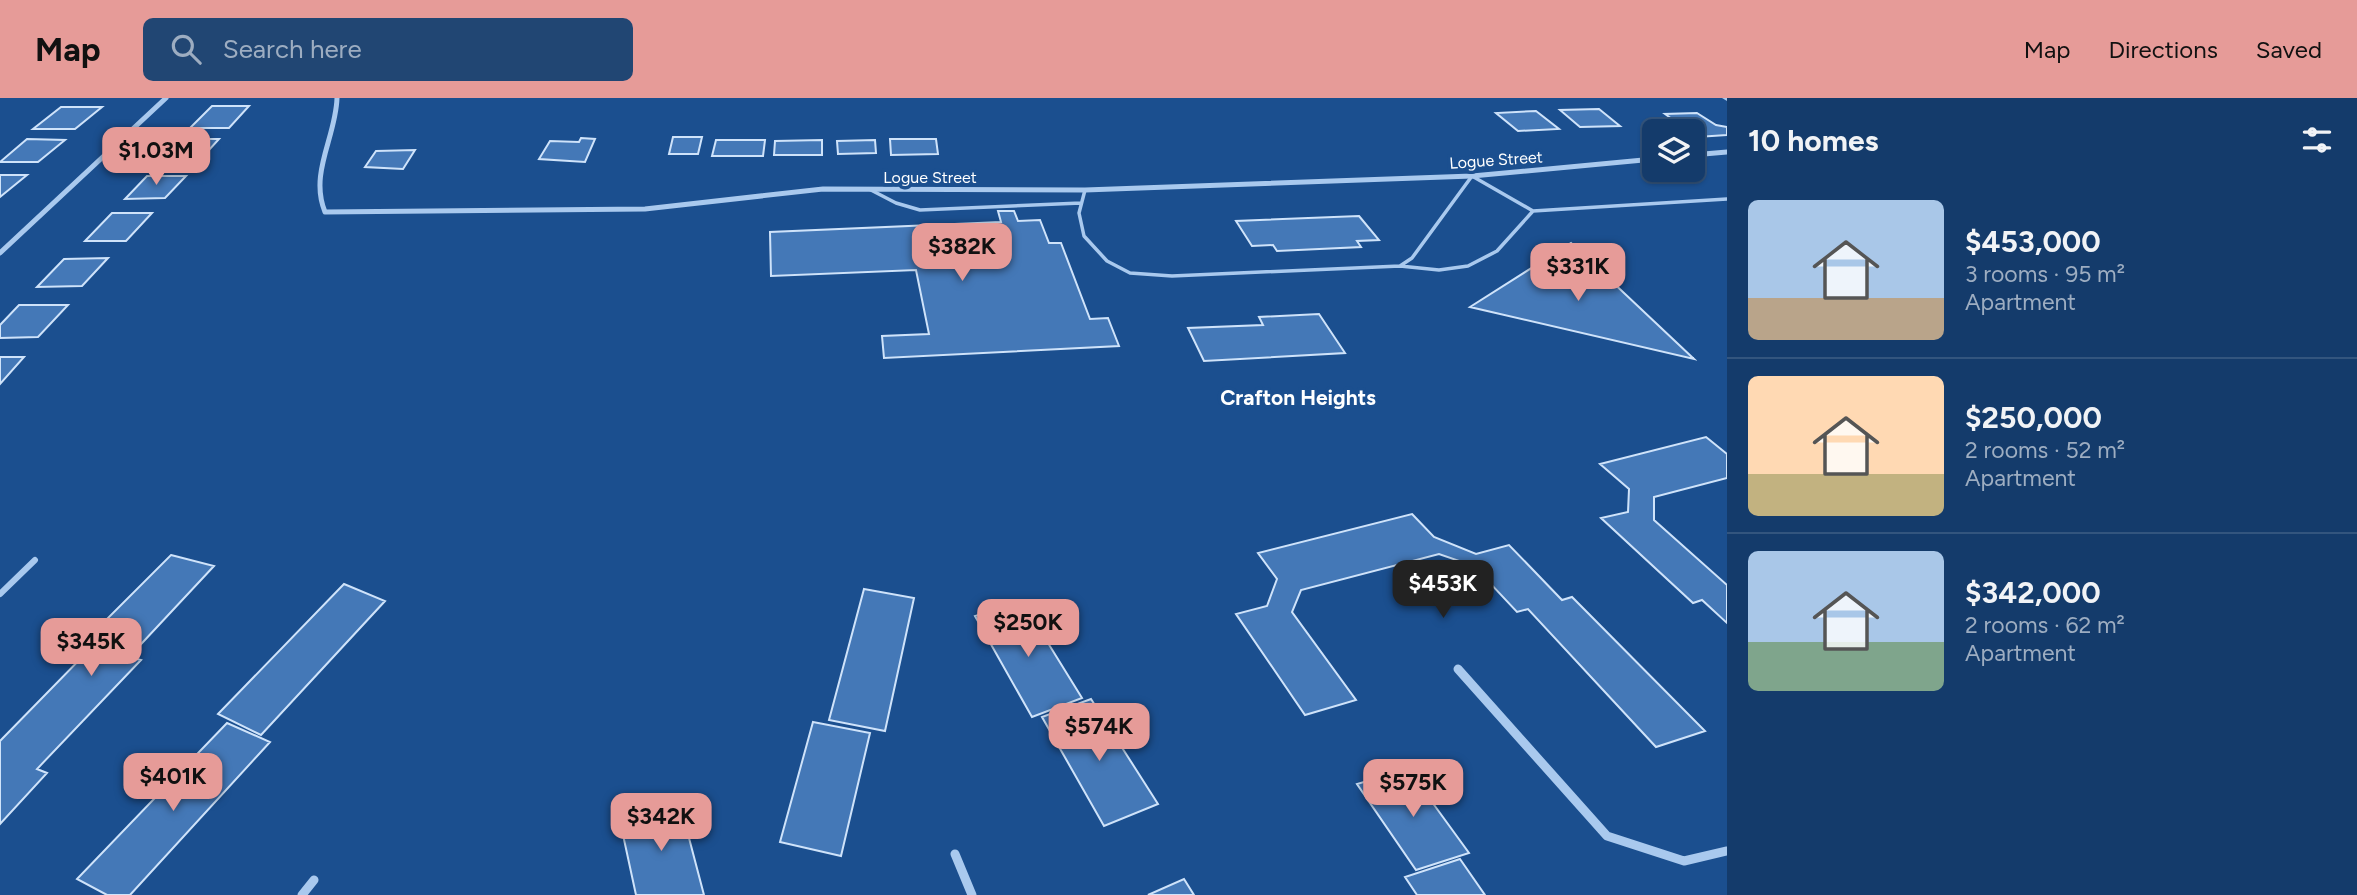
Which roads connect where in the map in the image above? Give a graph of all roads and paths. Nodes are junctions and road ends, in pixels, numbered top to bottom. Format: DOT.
graph roads {
  1 [pos="166,98"];
  2 [pos="337,98"];
  3 [pos="1727,152"];
  4 [pos="1705,154"];
  5 [pos="1642,160"];
  6 [pos="1472,176"];
  7 [pos="869,189"];
  8 [pos="1084,190"];
  9 [pos="1727,199"];
  10 [pos="1081,203"];
  11 [pos="1533,211"];
  12 [pos="0,253"];
  13 [pos="1400,267"];
  14 [pos="35,560"];
  15 [pos="0,593"];
  16 [pos="1458,669"];
  17 [pos="1727,851"];
  18 [pos="955,854"];
  19 [pos="314,880"];
  20 [pos="302,895"];
  21 [pos="972,895"];
  1 -- 12 [label="street"];
  2 -- 7 [label="street, Logue Street"];
  3 -- 4 [label="street"];
  5 -- 6 [label="street, Logue Street"];
  6 -- 8 [label="street, Logue Street"];
  6 -- 11 [label="lane"];
  6 -- 13 [label="lane"];
  7 -- 8 [label="street, Logue Street"];
  7 -- 10 [label="lane"];
  8 -- 10 [label="lane"];
  9 -- 11 [label="lane"];
  10 -- 13 [label="lane"];
  11 -- 13 [label="lane"];
  14 -- 15 [label="lane"];
  16 -- 17 [label="street"];
  18 -- 21 [label="street"];
  19 -- 20 [label="street"];
}
